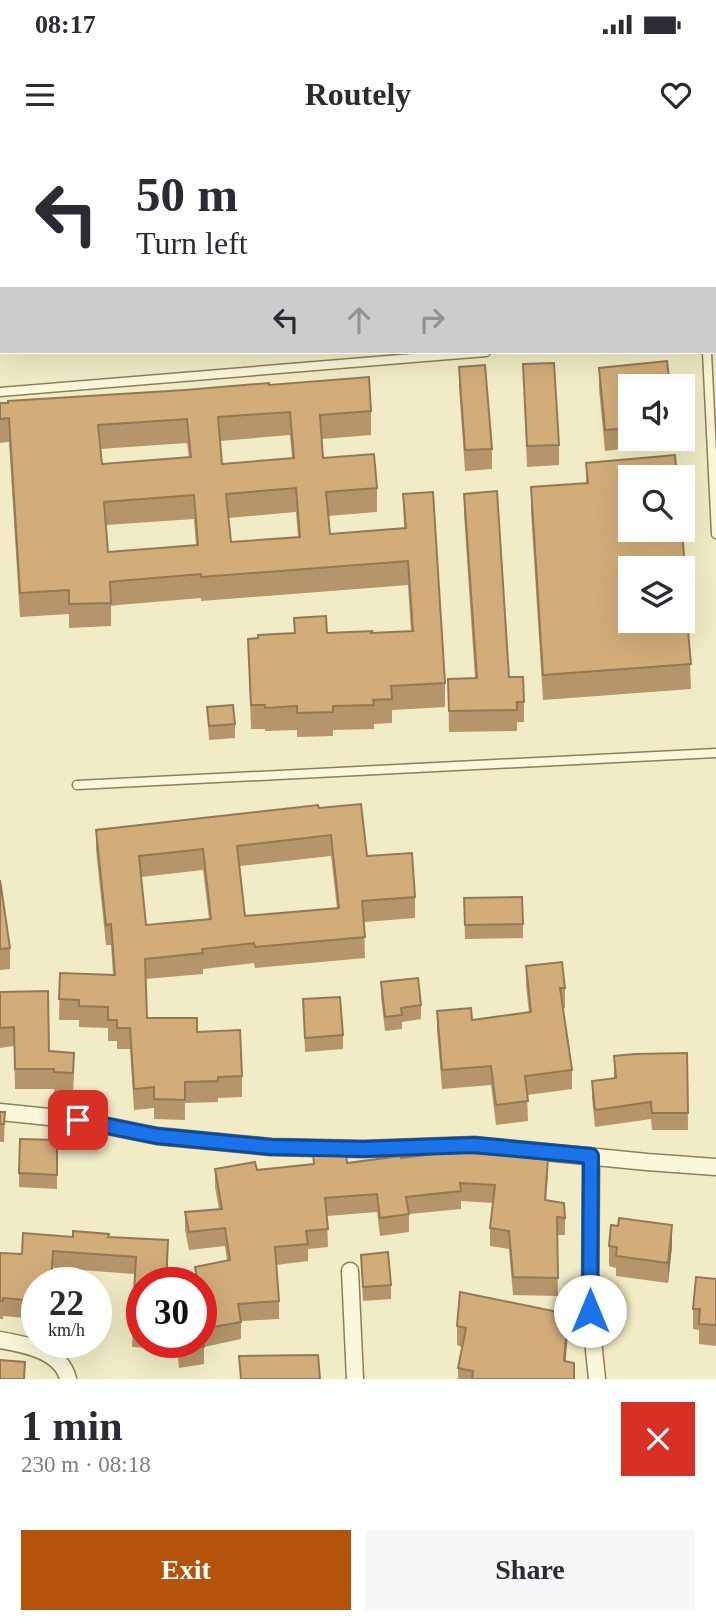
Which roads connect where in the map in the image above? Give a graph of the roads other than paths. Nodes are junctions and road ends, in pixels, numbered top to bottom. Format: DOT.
graph roads {
  1 [pos="462,354"];
  2 [pos="707,354"];
  3 [pos="0,392"];
  4 [pos="716,534"];
  5 [pos="716,753"];
  6 [pos="77,785"];
  7 [pos="0,1112"];
  8 [pos="591,1156"];
  9 [pos="716,1167"];
  10 [pos="350,1270"];
  11 [pos="0,1340"];
  12 [pos="68,1379"];
  13 [pos="355,1379"];
  14 [pos="597,1379"];
  1 -- 3 [label="lane"];
  2 -- 4 [label="lane"];
  5 -- 6 [label="lane"];
  7 -- 8 [label="street"];
  8 -- 9 [label="street"];
  8 -- 14 [label="street"];
  10 -- 13 [label="street"];
  11 -- 12 [label="street"];
}
